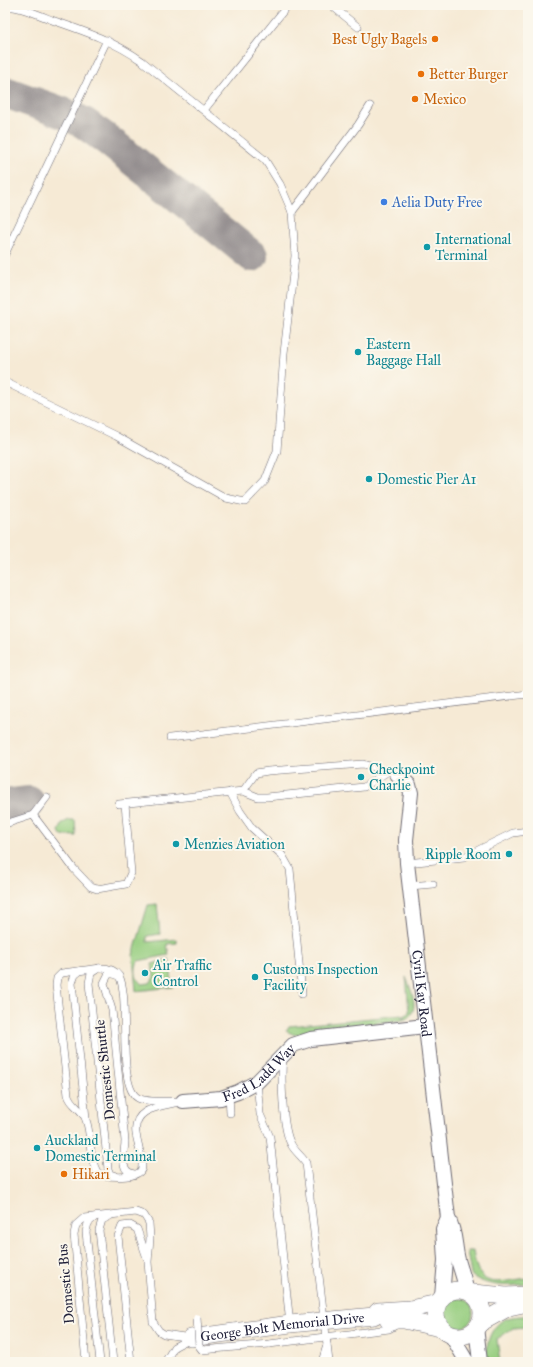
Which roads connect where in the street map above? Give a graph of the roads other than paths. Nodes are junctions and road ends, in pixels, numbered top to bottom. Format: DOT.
graph roads {
  1 [pos="288,5"];
  2 [pos="331,5"];
  3 [pos="5,6"];
  4 [pos="19,6"];
  5 [pos="358,27"];
  6 [pos="107,40"];
  7 [pos="370,106"];
  8 [pos="204,110"];
  9 [pos="292,212"];
  10 [pos="5,254"];
  11 [pos="5,382"];
  12 [pos="528,694"];
  13 [pos="170,738"];
  14 [pos="392,773"];
  15 [pos="243,791"];
  16 [pos="230,792"];
  17 [pos="47,797"];
  18 [pos="32,815"];
  19 [pos="5,824"];
  20 [pos="528,831"];
  21 [pos="407,863"];
  22 [pos="432,884"];
  23 [pos="410,886"];
  24 [pos="99,968"];
  25 [pos="82,970"];
  26 [pos="120,979"];
  27 [pos="302,994"];
  28 [pos="425,1026"];
  29 [pos="284,1052"];
  30 [pos="257,1082"];
  31 [pos="229,1095"];
  32 [pos="183,1102"];
  33 [pos="230,1113"];
  34 [pos="87,1121"];
  35 [pos="135,1174"];
  36 [pos="118,1176"];
  37 [pos="111,1215"];
  38 [pos="95,1217"];
  39 [pos="448,1218"];
  40 [pos="148,1262"];
  41 [pos="470,1292"];
  42 [pos="528,1295"];
  43 [pos="440,1300"];
  44 [pos="528,1303"];
  45 [pos="374,1316"];
  46 [pos="197,1318"];
  47 [pos="404,1320"];
  48 [pos="290,1324"];
  49 [pos="478,1325"];
  50 [pos="446,1331"];
  51 [pos="327,1333"];
  52 [pos="191,1338"];
  53 [pos="86,1362"];
  54 [pos="100,1362"];
  55 [pos="113,1362"];
  56 [pos="131,1362"];
  57 [pos="166,1362"];
  58 [pos="322,1362"];
  59 [pos="329,1362"];
  60 [pos="467,1362"];
  61 [pos="480,1362"];
  1 -- 8 [label="lane"];
  2 -- 5 [label="lane"];
  3 -- 4 [label="lane"];
  4 -- 6 [label="lane"];
  6 -- 8 [label="lane"];
  6 -- 10 [label="lane"];
  7 -- 9 [label="lane"];
  8 -- 9 [label="lane"];
  9 -- 11 [label="lane"];
  12 -- 13 [label="lane"];
  14 -- 15 [label="lane"];
  14 -- 15 [label="lane"];
  14 -- 21 [label="street, Cyril Kay Road"];
  15 -- 16 [label="lane"];
  16 -- 18 [label="lane"];
  16 -- 27 [label="lane"];
  17 -- 18 [label="lane"];
  18 -- 19 [label="lane"];
  20 -- 21 [label="lane"];
  21 -- 23 [label="street, Cyril Kay Road"];
  22 -- 23 [label="lane"];
  23 -- 28 [label="street, Cyril Kay Road"];
  24 -- 25 [label="lane, Domestic Shuttle"];
  24 -- 26 [label="lane, Domestic Shuttle"];
  24 -- 36 [label="lane, Domestic Shuttle"];
  25 -- 34 [label="lane, Domestic Shuttle"];
  25 -- 34 [label="lane, Domestic Shuttle"];
  26 -- 32 [label="lane"];
  26 -- 35 [label="lane, Domestic Shuttle"];
  28 -- 29 [label="street, Fred Ladd Way"];
  28 -- 39 [label="street, Cyril Kay Road"];
  29 -- 30 [label="street, Fred Ladd Way"];
  29 -- 51 [label="lane"];
  30 -- 31 [label="street, Fred Ladd Way"];
  30 -- 48 [label="lane"];
  31 -- 32 [label="street, Fred Ladd Way"];
  31 -- 33 [label="lane"];
  32 -- 35 [label="lane"];
  34 -- 36 [label="lane, Domestic Shuttle"];
  35 -- 36 [label="lane, Domestic Shuttle"];
  37 -- 38 [label="lane"];
  37 -- 40 [label="lane"];
  37 -- 55 [label="lane"];
  38 -- 53 [label="lane, Domestic Bus"];
  38 -- 54 [label="lane"];
  39 -- 41 [label="street, Cyril Kay Road"];
  39 -- 43 [label="street, Cyril Kay Road"];
  40 -- 52 [label="lane"];
  40 -- 56 [label="lane"];
  41 -- 42 [label="street"];
  41 -- 43 [label="street"];
  41 -- 49 [label="street"];
  43 -- 45 [label="street, George Bolt Memorial Drive"];
  43 -- 50 [label="street"];
  44 -- 49 [label="street"];
  45 -- 47 [label="street, George Bolt Memorial Drive"];
  45 -- 51 [label="street, George Bolt Memorial Drive"];
  46 -- 51 [label="lane, bridge"];
  47 -- 50 [label="street, George Bolt Memorial Drive"];
  47 -- 51 [label="lane"];
  48 -- 51 [label="street, George Bolt Memorial Drive"];
  48 -- 52 [label="street, George Bolt Memorial Drive"];
  49 -- 50 [label="street"];
  49 -- 61 [label="street"];
  50 -- 60 [label="street"];
  51 -- 58 [label="lane"];
  51 -- 59 [label="lane"];
  52 -- 57 [label="lane"];
}
